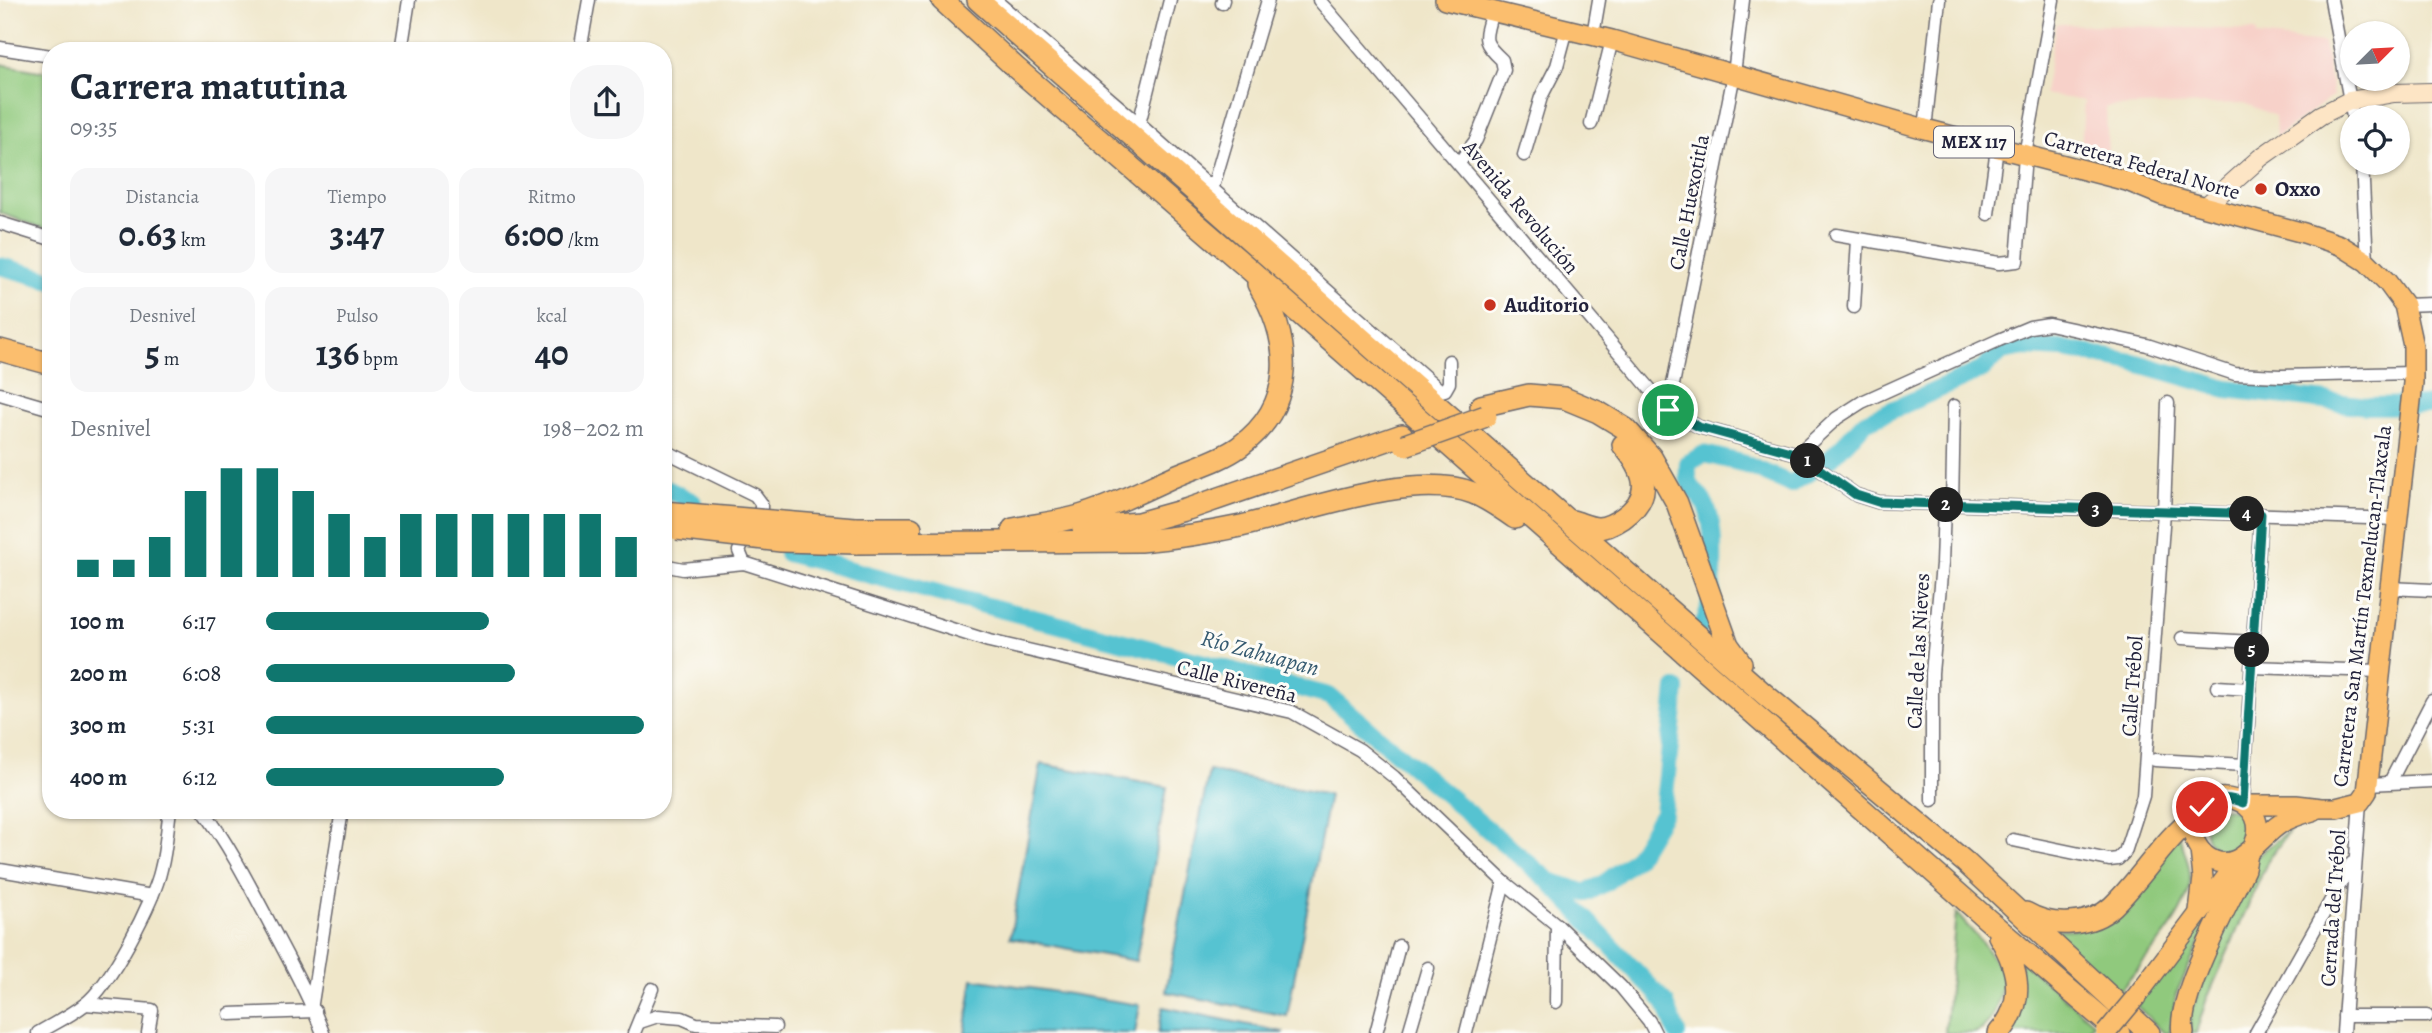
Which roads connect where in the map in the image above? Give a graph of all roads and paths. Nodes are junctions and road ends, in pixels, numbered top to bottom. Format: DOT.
graph roads {
  1 [pos="409,0"];
  2 [pos="589,0"];
  3 [pos="943,0"];
  4 [pos="978,0"];
  5 [pos="995,0"];
  6 [pos="1170,0"];
  7 [pos="1268,0"];
  8 [pos="1320,0"];
  9 [pos="1445,0"];
  10 [pos="1599,0"];
  11 [pos="1939,0"];
  12 [pos="2053,0"];
  13 [pos="2331,0"];
  14 [pos="1739,1"];
  15 [pos="1492,11"];
  16 [pos="1567,29"];
  17 [pos="1593,35"];
  18 [pos="1612,40"];
  19 [pos="402,42"];
  20 [pos="582,42"];
  21 [pos="0,48"];
  22 [pos="42,55"];
  23 [pos="1734,74"];
  24 [pos="2432,92"];
  25 [pos="2350,105"];
  26 [pos="2362,105"];
  27 [pos="2340,111"];
  28 [pos="1139,124"];
  29 [pos="1591,124"];
  30 [pos="1925,129"];
  31 [pos="1997,148"];
  32 [pos="1524,155"];
  33 [pos="2025,155"];
  34 [pos="1459,163"];
  35 [pos="2363,175"];
  36 [pos="1212,190"];
  37 [pos="2204,207"];
  38 [pos="1988,214"];
  39 [pos="0,223"];
  40 [pos="1836,235"];
  41 [pos="42,236"];
  42 [pos="1858,239"];
  43 [pos="2367,262"];
  44 [pos="1249,269"];
  45 [pos="2432,304"];
  46 [pos="2404,305"];
  47 [pos="1854,307"];
  48 [pos="0,349"];
  49 [pos="42,361"];
  50 [pos="1448,361"];
  51 [pos="0,363"];
  52 [pos="42,375"];
  53 [pos="2413,378"];
  54 [pos="0,394"];
  55 [pos="2168,403"];
  56 [pos="42,406"];
  57 [pos="1954,406"];
  58 [pos="1668,410"];
  59 [pos="1483,411"];
  60 [pos="1404,440"];
  61 [pos="672,454"];
  62 [pos="1802,457"];
  63 [pos="1948,505"];
  64 [pos="2164,512"];
  65 [pos="672,513"];
  66 [pos="2261,514"];
  67 [pos="2398,519"];
  68 [pos="1570,521"];
  69 [pos="672,528"];
  70 [pos="1013,529"];
  71 [pos="1548,532"];
  72 [pos="856,535"];
  73 [pos="1100,540"];
  74 [pos="744,563"];
  75 [pos="672,567"];
  76 [pos="2389,588"];
  77 [pos="2432,590"];
  78 [pos="2182,638"];
  79 [pos="2253,642"];
  80 [pos="2251,667"];
  81 [pos="2380,671"];
  82 [pos="2217,687"];
  83 [pos="2250,689"];
  84 [pos="1763,693"];
  85 [pos="2432,701"];
  86 [pos="2155,760"];
  87 [pos="2245,765"];
  88 [pos="2432,781"];
  89 [pos="2390,782"];
  90 [pos="2364,793"];
  91 [pos="1932,800"];
  92 [pos="2244,804"];
  93 [pos="2322,808"];
  94 [pos="2197,814"];
  95 [pos="169,819"];
  96 [pos="210,819"];
  97 [pos="341,819"];
  98 [pos="2013,840"];
  99 [pos="2200,850"];
  100 [pos="2246,854"];
  101 [pos="2355,858"];
  102 [pos="0,870"];
  103 [pos="1504,882"];
  104 [pos="152,896"];
  105 [pos="2009,902"];
  106 [pos="2198,916"];
  107 [pos="1988,920"];
  108 [pos="1557,925"];
  109 [pos="1399,946"];
  110 [pos="1428,968"];
  111 [pos="652,989"];
  112 [pos="1556,1002"];
  113 [pos="86,1004"];
  114 [pos="313,1007"];
  115 [pos="230,1014"];
  116 [pos="2344,1016"];
  117 [pos="2427,1016"];
  118 [pos="637,1027"];
  119 [pos="775,1027"];
  120 [pos="733,1029"];
  121 [pos="38,1033"];
  122 [pos="148,1033"];
  123 [pos="323,1033"];
  124 [pos="1376,1033"];
  125 [pos="1409,1033"];
  126 [pos="1466,1033"];
  127 [pos="1655,1033"];
  128 [pos="1999,1033"];
  129 [pos="2106,1033"];
  130 [pos="2119,1033"];
  131 [pos="2149,1033"];
  132 [pos="2183,1033"];
  133 [pos="2256,1033"];
  134 [pos="2343,1033"];
  1 -- 19 [label="street"];
  2 -- 20 [label="street"];
  3 -- 44 [label="highway"];
  4 -- 68 [label="highway"];
  5 -- 28 [label="street"];
  6 -- 28 [label="street"];
  7 -- 36 [label="street"];
  8 -- 34 [label="street, Avenida Revolución"];
  9 -- 15 [label="main road, Carretera Federal Norte / MEX 117"];
  10 -- 17 [label="street"];
  11 -- 30 [label="street"];
  12 -- 33 [label="street"];
  13 -- 25 [label="street"];
  14 -- 23 [label="street, Calle Huexotitla"];
  15 -- 16 [label="main road, Carretera Federal Norte / MEX 117"];
  15 -- 34 [label="street"];
  16 -- 17 [label="main road, Carretera Federal Norte / MEX 117"];
  16 -- 32 [label="street"];
  17 -- 18 [label="main road, Carretera Federal Norte / MEX 117"];
  18 -- 23 [label="main road, Carretera Federal Norte / MEX 117"];
  18 -- 29 [label="street"];
  21 -- 22 [label="street"];
  23 -- 30 [label="main road, Carretera Federal Norte / MEX 117"];
  23 -- 58 [label="street, Calle Huexotitla"];
  24 -- 26 [label="main road"];
  27 -- 37 [label="main road"];
  28 -- 36 [label="street"];
  30 -- 31 [label="main road, Carretera Federal Norte / MEX 117"];
  31 -- 33 [label="main road, Carretera Federal Norte / MEX 117"];
  31 -- 38 [label="street"];
  33 -- 37 [label="main road, Carretera Federal Norte / MEX 117"];
  33 -- 42 [label="street"];
  34 -- 58 [label="street, Avenida Revolución"];
  35 -- 43 [label="street"];
  36 -- 50 [label="street"];
  37 -- 43 [label="main road, Carretera Federal Norte / MEX 117"];
  39 -- 41 [label="street"];
  40 -- 42 [label="street"];
  42 -- 47 [label="street"];
  43 -- 46 [label="main road, Carretera Federal Norte / MEX 117"];
  44 -- 70 [label="highway"];
  44 -- 71 [label="highway"];
  45 -- 46 [label="street"];
  46 -- 53 [label="main road, Carretera Federal Norte / MEX 117"];
  48 -- 49 [label="highway"];
  51 -- 52 [label="highway"];
  53 -- 62 [label="street"];
  53 -- 67 [label="main road, Carretera San Martín Texmelucan-Tlaxcala / MEX 117"];
  54 -- 56 [label="street"];
  55 -- 64 [label="street, Calle Trébol"];
  57 -- 63 [label="street, Calle de las Nieves"];
  58 -- 62 [label="street, Avenida Revolución"];
  59 -- 60 [label="highway"];
  59 -- 68 [label="highway"];
  59 -- 84 [label="highway"];
  60 -- 70 [label="highway"];
  60 -- 73 [label="highway"];
  61 -- 74 [label="street"];
  62 -- 63 [label="street, Avenida Revolución"];
  63 -- 64 [label="street, Avenida Revolución"];
  63 -- 91 [label="street, Calle de las Nieves"];
  64 -- 66 [label="street, Avenida Revolución"];
  64 -- 98 [label="street, Calle Trébol"];
  65 -- 72 [label="highway, bridge"];
  66 -- 67 [label="street, Avenida Revolución"];
  66 -- 79 [label="street"];
  67 -- 76 [label="main road, Carretera San Martín Texmelucan-Tlaxcala / MEX 117"];
  68 -- 84 [label="highway"];
  69 -- 72 [label="highway, bridge"];
  70 -- 72 [label="highway"];
  71 -- 73 [label="highway"];
  71 -- 107 [label="highway"];
  72 -- 73 [label="highway"];
  74 -- 75 [label="street"];
  74 -- 103 [label="street, Calle Rivereña"];
  76 -- 77 [label="street"];
  76 -- 81 [label="main road, Carretera San Martín Texmelucan-Tlaxcala / MEX 117"];
  78 -- 79 [label="street"];
  79 -- 80 [label="street"];
  80 -- 81 [label="street"];
  80 -- 83 [label="street"];
  81 -- 90 [label="main road, Carretera San Martín Texmelucan-Tlaxcala / MEX 117"];
  82 -- 83 [label="street"];
  83 -- 87 [label="street"];
  84 -- 105 [label="highway"];
  85 -- 89 [label="street"];
  86 -- 87 [label="street"];
  87 -- 92 [label="street"];
  88 -- 89 [label="street"];
  89 -- 90 [label="street"];
  90 -- 93 [label="main road, Carretera San Martín Texmelucan-Tlaxcala"];
  90 -- 101 [label="street, Cerrada del Trébol"];
  92 -- 93 [label="main road, Carretera San Martín Texmelucan-Tlaxcala"];
  92 -- 94 [label="main road"];
  92 -- 100 [label="main road"];
  93 -- 100 [label="main road"];
  94 -- 99 [label="main road"];
  94 -- 105 [label="highway"];
  95 -- 104 [label="street"];
  96 -- 114 [label="street"];
  97 -- 114 [label="street"];
  99 -- 100 [label="main road"];
  99 -- 106 [label="main road"];
  100 -- 106 [label="main road"];
  100 -- 132 [label="highway"];
  101 -- 116 [label="street, Cerrada del Trébol"];
  101 -- 133 [label="street"];
  102 -- 104 [label="street"];
  103 -- 108 [label="street, Calle Rivereña"];
  103 -- 126 [label="street"];
  104 -- 113 [label="street"];
  105 -- 131 [label="highway"];
  106 -- 129 [label="main road, bridge"];
  107 -- 128 [label="highway"];
  107 -- 130 [label="highway"];
  108 -- 112 [label="street"];
  108 -- 127 [label="street, Calle Rivereña"];
  109 -- 124 [label="street"];
  110 -- 125 [label="street"];
  111 -- 118 [label="street"];
  113 -- 121 [label="street"];
  113 -- 122 [label="street"];
  114 -- 115 [label="street"];
  114 -- 123 [label="street"];
  116 -- 117 [label="street, Cerrada del Trébol"];
  116 -- 134 [label="street, Cerrada del Trébol"];
  118 -- 120 [label="street"];
  119 -- 120 [label="street"];
}
